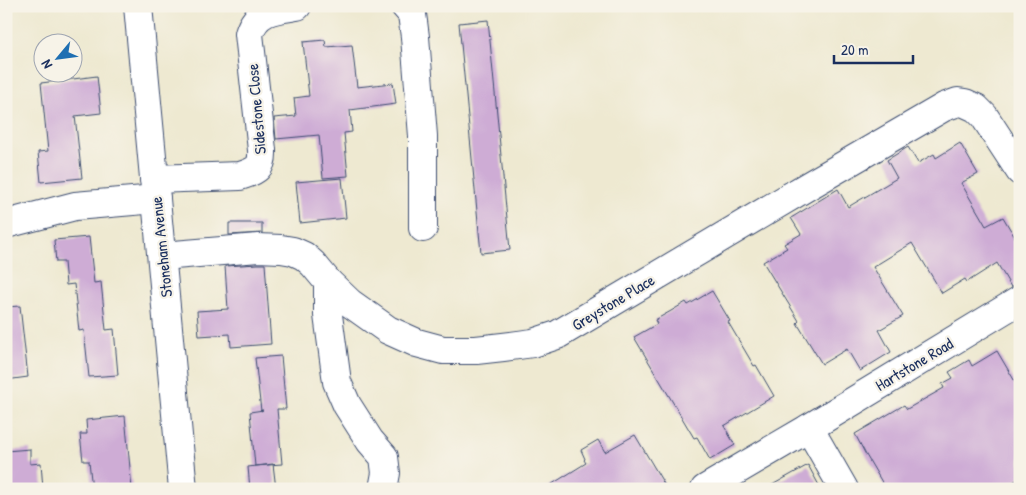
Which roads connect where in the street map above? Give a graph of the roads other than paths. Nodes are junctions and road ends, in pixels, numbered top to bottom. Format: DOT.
graph roads {
  1 [pos="138,6"];
  2 [pos="297,6"];
  3 [pos="405,6"];
  4 [pos="1020,171"];
  5 [pos="155,189"];
  6 [pos="6,224"];
  7 [pos="423,228"];
  8 [pos="162,256"];
  9 [pos="328,282"];
  10 [pos="1020,300"];
  11 [pos="809,428"];
  12 [pos="183,489"];
  13 [pos="383,489"];
  14 [pos="705,489"];
  15 [pos="844,489"];
  1 -- 5 [label="street, Stoneham Avenue"];
  2 -- 5 [label="street, Sidestone Close"];
  3 -- 7 [label="street"];
  4 -- 9 [label="street, Greystone Place"];
  5 -- 6 [label="street"];
  5 -- 8 [label="street, Stoneham Avenue"];
  8 -- 9 [label="street, Greystone Place"];
  8 -- 12 [label="street, Stoneham Avenue"];
  9 -- 13 [label="street"];
  10 -- 11 [label="street, Hartstone Road"];
  11 -- 14 [label="street, Hartstone Road"];
  11 -- 15 [label="street"];
}
